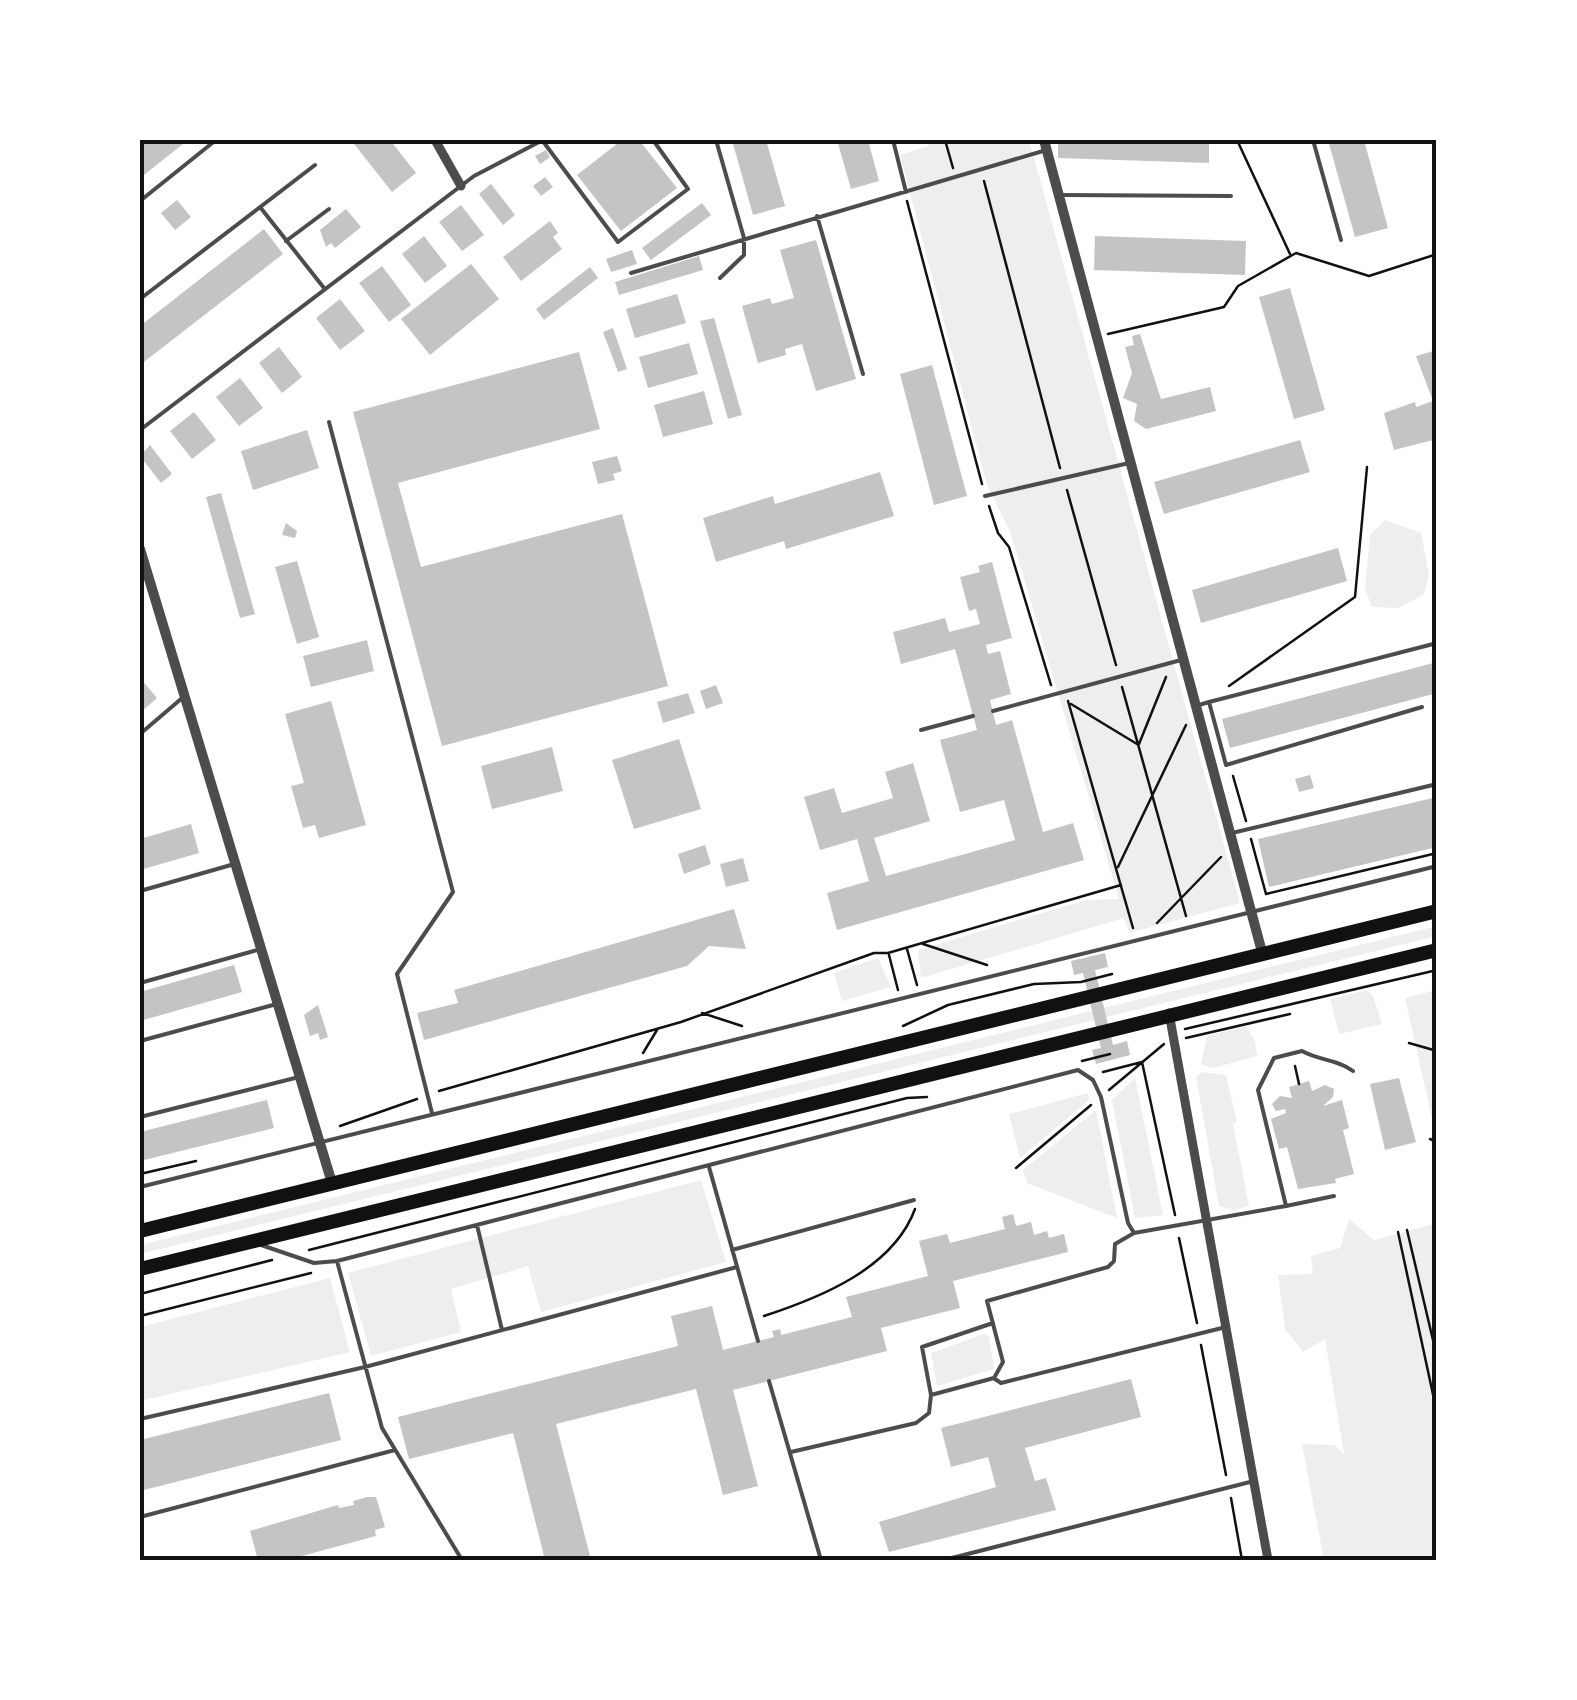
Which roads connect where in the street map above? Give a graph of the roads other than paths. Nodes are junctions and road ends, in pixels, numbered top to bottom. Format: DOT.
graph roads {
  1 [pos="216,140"];
  2 [pos="435,140"];
  3 [pos="543,140"];
  4 [pos="653,140"];
  5 [pos="716,140"];
  6 [pos="893,140"];
  7 [pos="1314,140"];
  8 [pos="1046,145"];
  9 [pos="316,165"];
  10 [pos="461,186"];
  11 [pos="906,192"];
  12 [pos="1059,195"];
  13 [pos="1232,196"];
  14 [pos="140,200"];
  15 [pos="260,207"];
  16 [pos="329,209"];
  17 [pos="818,216"];
  18 [pos="744,238"];
  19 [pos="1341,240"];
  20 [pos="286,241"];
  21 [pos="631,272"];
  22 [pos="720,278"];
  23 [pos="335,279"];
  24 [pos="140,299"];
  25 [pos="863,374"];
  26 [pos="329,422"];
  27 [pos="140,430"];
  28 [pos="1129,463"];
  29 [pos="986,496"];
  30 [pos="140,548"];
  31 [pos="1437,643"];
  32 [pos="1177,662"];
  33 [pos="184,696"];
  34 [pos="1202,704"];
  35 [pos="1422,707"];
  36 [pos="992,711"];
  37 [pos="973,716"];
  38 [pos="921,730"];
  39 [pos="140,734"];
  40 [pos="1437,784"];
  41 [pos="1230,839"];
  42 [pos="235,864"];
  43 [pos="1437,866"];
  44 [pos="140,891"];
  45 [pos="1250,911"];
  46 [pos="1437,912"];
  47 [pos="261,949"];
  48 [pos="1437,950"];
  49 [pos="1262,952"];
  50 [pos="140,983"];
  51 [pos="278,1004"];
  52 [pos="1169,1014"];
  53 [pos="140,1041"];
  54 [pos="1353,1071"];
  55 [pos="300,1077"];
  56 [pos="432,1113"];
  57 [pos="140,1117"];
  58 [pos="318,1137"];
  59 [pos="709,1167"];
  60 [pos="332,1183"];
  61 [pos="140,1187"];
  62 [pos="1334,1196"];
  63 [pos="914,1200"];
  64 [pos="1286,1206"];
  65 [pos="1208,1222"];
  66 [pos="477,1225"];
  67 [pos="140,1231"];
  68 [pos="1134,1233"];
  69 [pos="252,1241"];
  70 [pos="732,1250"];
  71 [pos="337,1260"];
  72 [pos="737,1267"];
  73 [pos="140,1269"];
  74 [pos="993,1323"];
  75 [pos="1227,1327"];
  76 [pos="502,1330"];
  77 [pos="758,1340"];
  78 [pos="365,1367"];
  79 [pos="994,1378"];
  80 [pos="769,1381"];
  81 [pos="931,1395"];
  82 [pos="140,1419"];
  83 [pos="395,1450"];
  84 [pos="790,1452"];
  85 [pos="1254,1481"];
  86 [pos="140,1518"];
  87 [pos="462,1560"];
  88 [pos="821,1560"];
  89 [pos="944,1560"];
  90 [pos="1268,1560"];
  1 -- 14 [label="lane"];
  2 -- 10 [label="street"];
  3 -- 4 [label="lane"];
  3 -- 10 [label="lane"];
  5 -- 18 [label="lane"];
  6 -- 11 [label="lane"];
  7 -- 19 [label="lane"];
  8 -- 11 [label="lane"];
  8 -- 12 [label="street"];
  9 -- 15 [label="lane"];
  10 -- 23 [label="lane"];
  11 -- 17 [label="lane"];
  12 -- 13 [label="lane"];
  12 -- 28 [label="street"];
  15 -- 20 [label="lane"];
  15 -- 24 [label="lane"];
  16 -- 20 [label="lane"];
  17 -- 18 [label="lane"];
  17 -- 25 [label="lane"];
  18 -- 21 [label="lane"];
  18 -- 22 [label="lane"];
  20 -- 23 [label="lane"];
  23 -- 27 [label="lane"];
  26 -- 56 [label="lane"];
  28 -- 29 [label="lane"];
  28 -- 32 [label="street"];
  30 -- 33 [label="street"];
  31 -- 34 [label="lane"];
  32 -- 34 [label="street"];
  32 -- 36 [label="lane"];
  33 -- 39 [label="lane"];
  33 -- 42 [label="street"];
  34 -- 35 [label="lane"];
  34 -- 41 [label="street"];
  37 -- 38 [label="lane"];
  40 -- 41 [label="lane"];
  41 -- 45 [label="street"];
  42 -- 44 [label="lane"];
  42 -- 47 [label="street"];
  43 -- 45 [label="lane"];
  45 -- 49 [label="street"];
  45 -- 56 [label="lane"];
  46 -- 49 [label="main road"];
  47 -- 50 [label="lane"];
  47 -- 51 [label="street"];
  48 -- 52 [label="main road"];
  49 -- 60 [label="main road"];
  51 -- 53 [label="lane"];
  51 -- 55 [label="street"];
  52 -- 65 [label="street"];
  52 -- 69 [label="main road"];
  54 -- 64 [label="lane"];
  55 -- 57 [label="lane"];
  55 -- 58 [label="street"];
  56 -- 58 [label="lane"];
  58 -- 60 [label="street"];
  58 -- 61 [label="lane"];
  59 -- 66 [label="lane"];
  59 -- 68 [label="lane"];
  59 -- 70 [label="lane"];
  60 -- 67 [label="main road"];
  62 -- 64 [label="lane"];
  63 -- 70 [label="lane"];
  64 -- 65 [label="lane"];
  65 -- 68 [label="lane"];
  65 -- 75 [label="street"];
  66 -- 71 [label="lane"];
  66 -- 76 [label="lane"];
  68 -- 74 [label="lane"];
  69 -- 71 [label="lane"];
  69 -- 73 [label="main road"];
  70 -- 72 [label="lane"];
  71 -- 78 [label="lane"];
  72 -- 76 [label="lane"];
  72 -- 77 [label="lane"];
  74 -- 79 [label="lane"];
  74 -- 81 [label="lane"];
  75 -- 79 [label="lane"];
  75 -- 85 [label="street"];
  76 -- 78 [label="lane"];
  78 -- 82 [label="lane"];
  78 -- 83 [label="lane"];
  79 -- 81 [label="lane"];
  80 -- 84 [label="lane"];
  81 -- 84 [label="lane"];
  83 -- 86 [label="lane"];
  83 -- 87 [label="lane"];
  84 -- 88 [label="lane"];
  85 -- 89 [label="lane"];
  85 -- 90 [label="street"];
}
